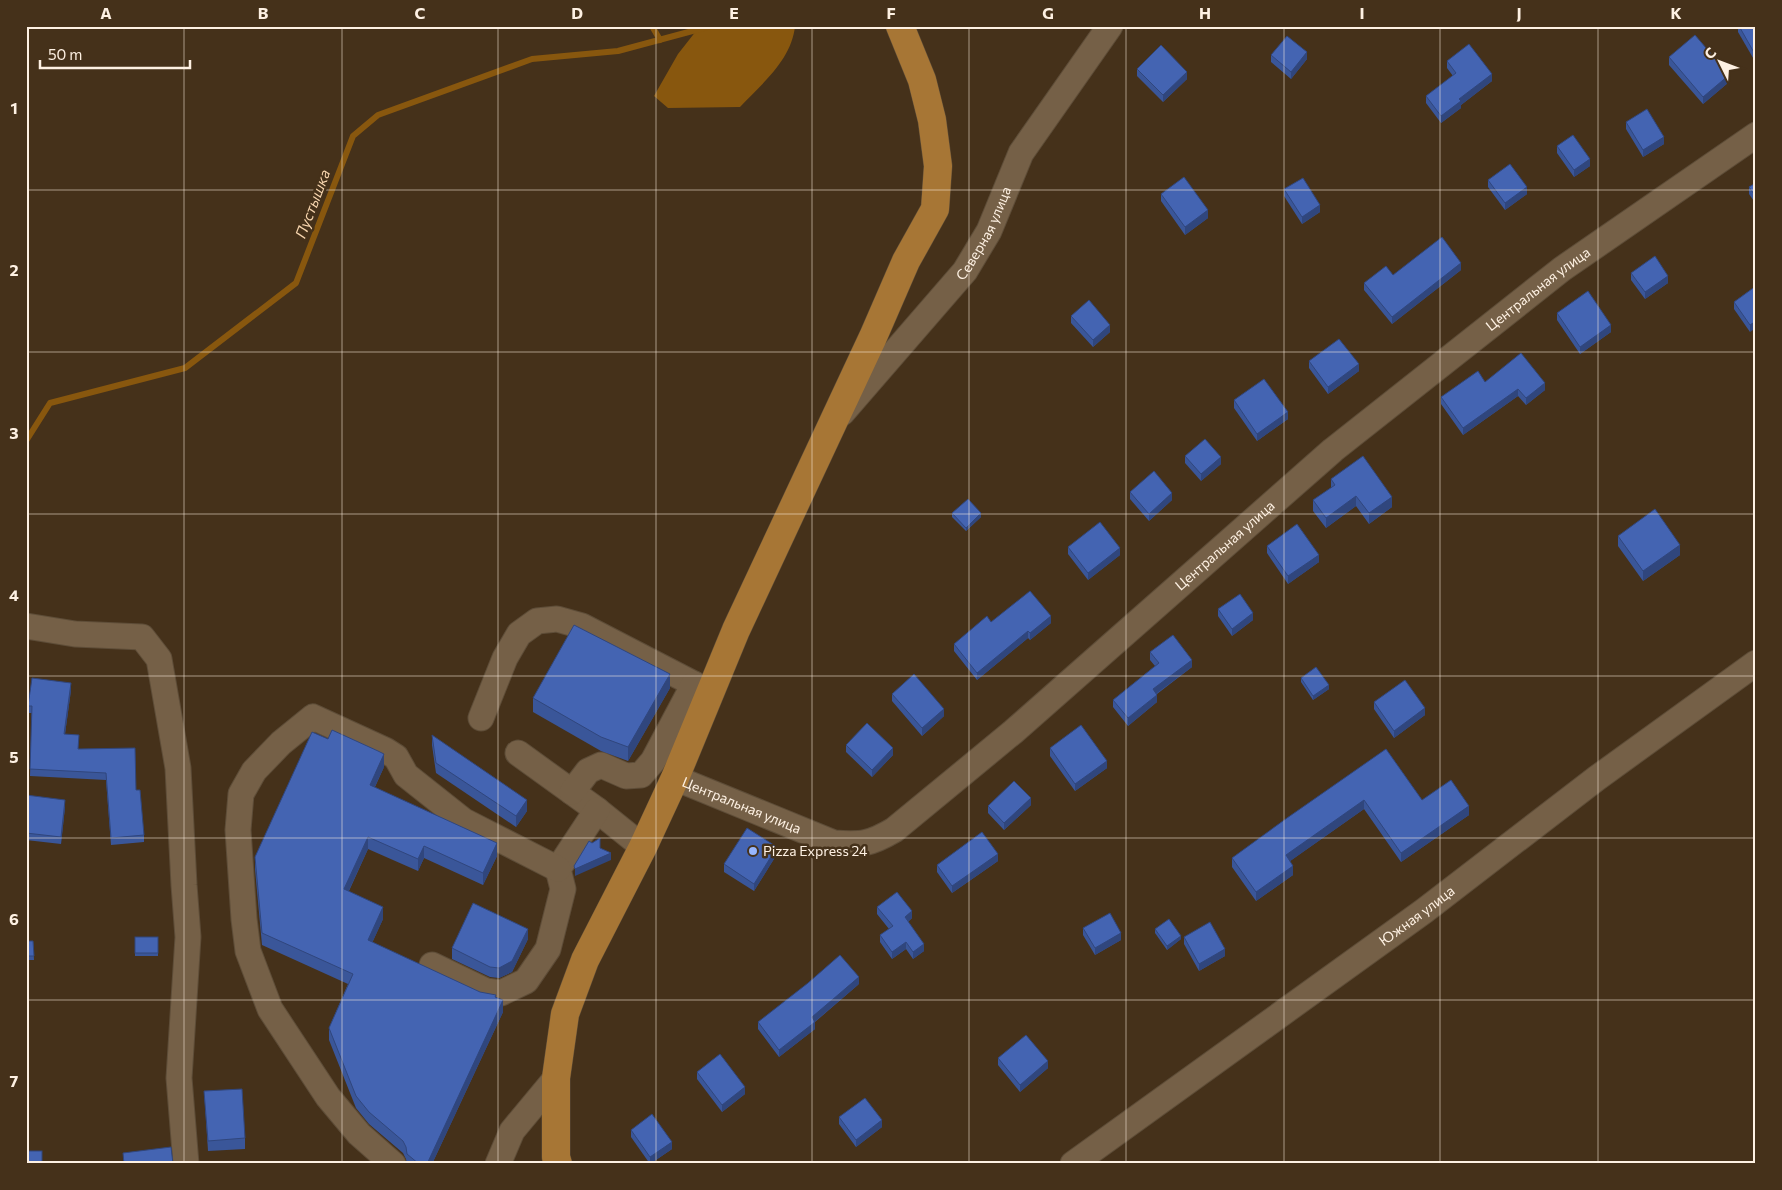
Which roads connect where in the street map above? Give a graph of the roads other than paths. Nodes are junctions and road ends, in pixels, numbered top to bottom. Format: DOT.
graph roads {
  1 [pos="900,26"];
  2 [pos="1110,26"];
  3 [pos="1756,135"];
  4 [pos="832,424"];
  5 [pos="26,626"];
  6 [pos="1756,663"];
  7 [pos="702,690"];
  8 [pos="481,718"];
  9 [pos="518,753"];
  10 [pos="676,778"];
  11 [pos="572,792"];
  12 [pos="598,810"];
  13 [pos="643,847"];
  14 [pos="558,869"];
  15 [pos="432,964"];
  16 [pos="556,1078"];
  17 [pos="186,1164"];
  18 [pos="393,1164"];
  19 [pos="498,1164"];
  20 [pos="558,1164"];
  21 [pos="1073,1164"];
  1 -- 4 [label="main road"];
  2 -- 4 [label="street, Северная улица"];
  3 -- 10 [label="street, Центральная улица"];
  4 -- 7 [label="main road"];
  5 -- 17 [label="street"];
  6 -- 21 [label="street, Южная улица"];
  7 -- 8 [label="street"];
  7 -- 10 [label="main road"];
  7 -- 11 [label="street"];
  9 -- 11 [label="street"];
  10 -- 13 [label="main road"];
  11 -- 12 [label="street"];
  12 -- 13 [label="street"];
  12 -- 14 [label="street"];
  13 -- 16 [label="main road"];
  14 -- 15 [label="street"];
  14 -- 18 [label="street"];
  16 -- 19 [label="street"];
  16 -- 20 [label="main road"];
}
